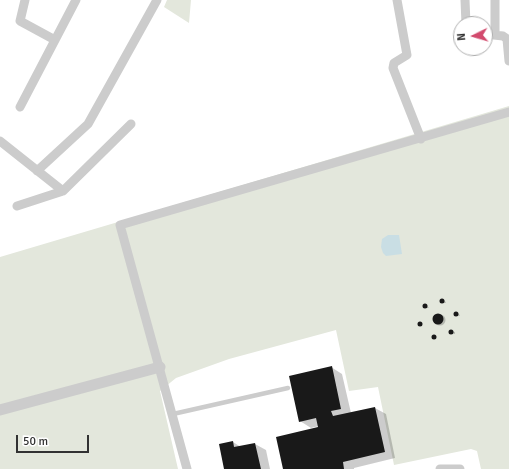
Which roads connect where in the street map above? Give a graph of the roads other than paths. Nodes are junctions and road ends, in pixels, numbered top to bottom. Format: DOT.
graph roads {
  1 [pos="25,0"];
  2 [pos="76,0"];
  3 [pos="157,0"];
  4 [pos="397,0"];
  5 [pos="465,0"];
  6 [pos="495,0"];
  7 [pos="466,16"];
  8 [pos="495,34"];
  9 [pos="55,40"];
  10 [pos="509,61"];
  11 [pos="20,107"];
  12 [pos="509,112"];
  13 [pos="131,124"];
  14 [pos="421,139"];
  15 [pos="0,141"];
  16 [pos="38,171"];
  17 [pos="63,191"];
  18 [pos="17,206"];
  19 [pos="160,367"];
  20 [pos="288,388"];
  21 [pos="0,410"];
  22 [pos="173,414"];
  23 [pos="187,469"];
  24 [pos="440,469"];
  25 [pos="460,469"];
  1 -- 9 [label="street"];
  2 -- 9 [label="street"];
  3 -- 16 [label="street"];
  4 -- 14 [label="street"];
  5 -- 7 [label="street"];
  6 -- 8 [label="street"];
  8 -- 10 [label="street"];
  9 -- 11 [label="street"];
  12 -- 14 [label="street"];
  13 -- 17 [label="street"];
  14 -- 19 [label="street"];
  15 -- 16 [label="street"];
  16 -- 17 [label="street"];
  17 -- 18 [label="street"];
  19 -- 21 [label="street"];
  19 -- 22 [label="street"];
  20 -- 22 [label="lane"];
  22 -- 23 [label="street"];
  24 -- 25 [label="street"];
}
